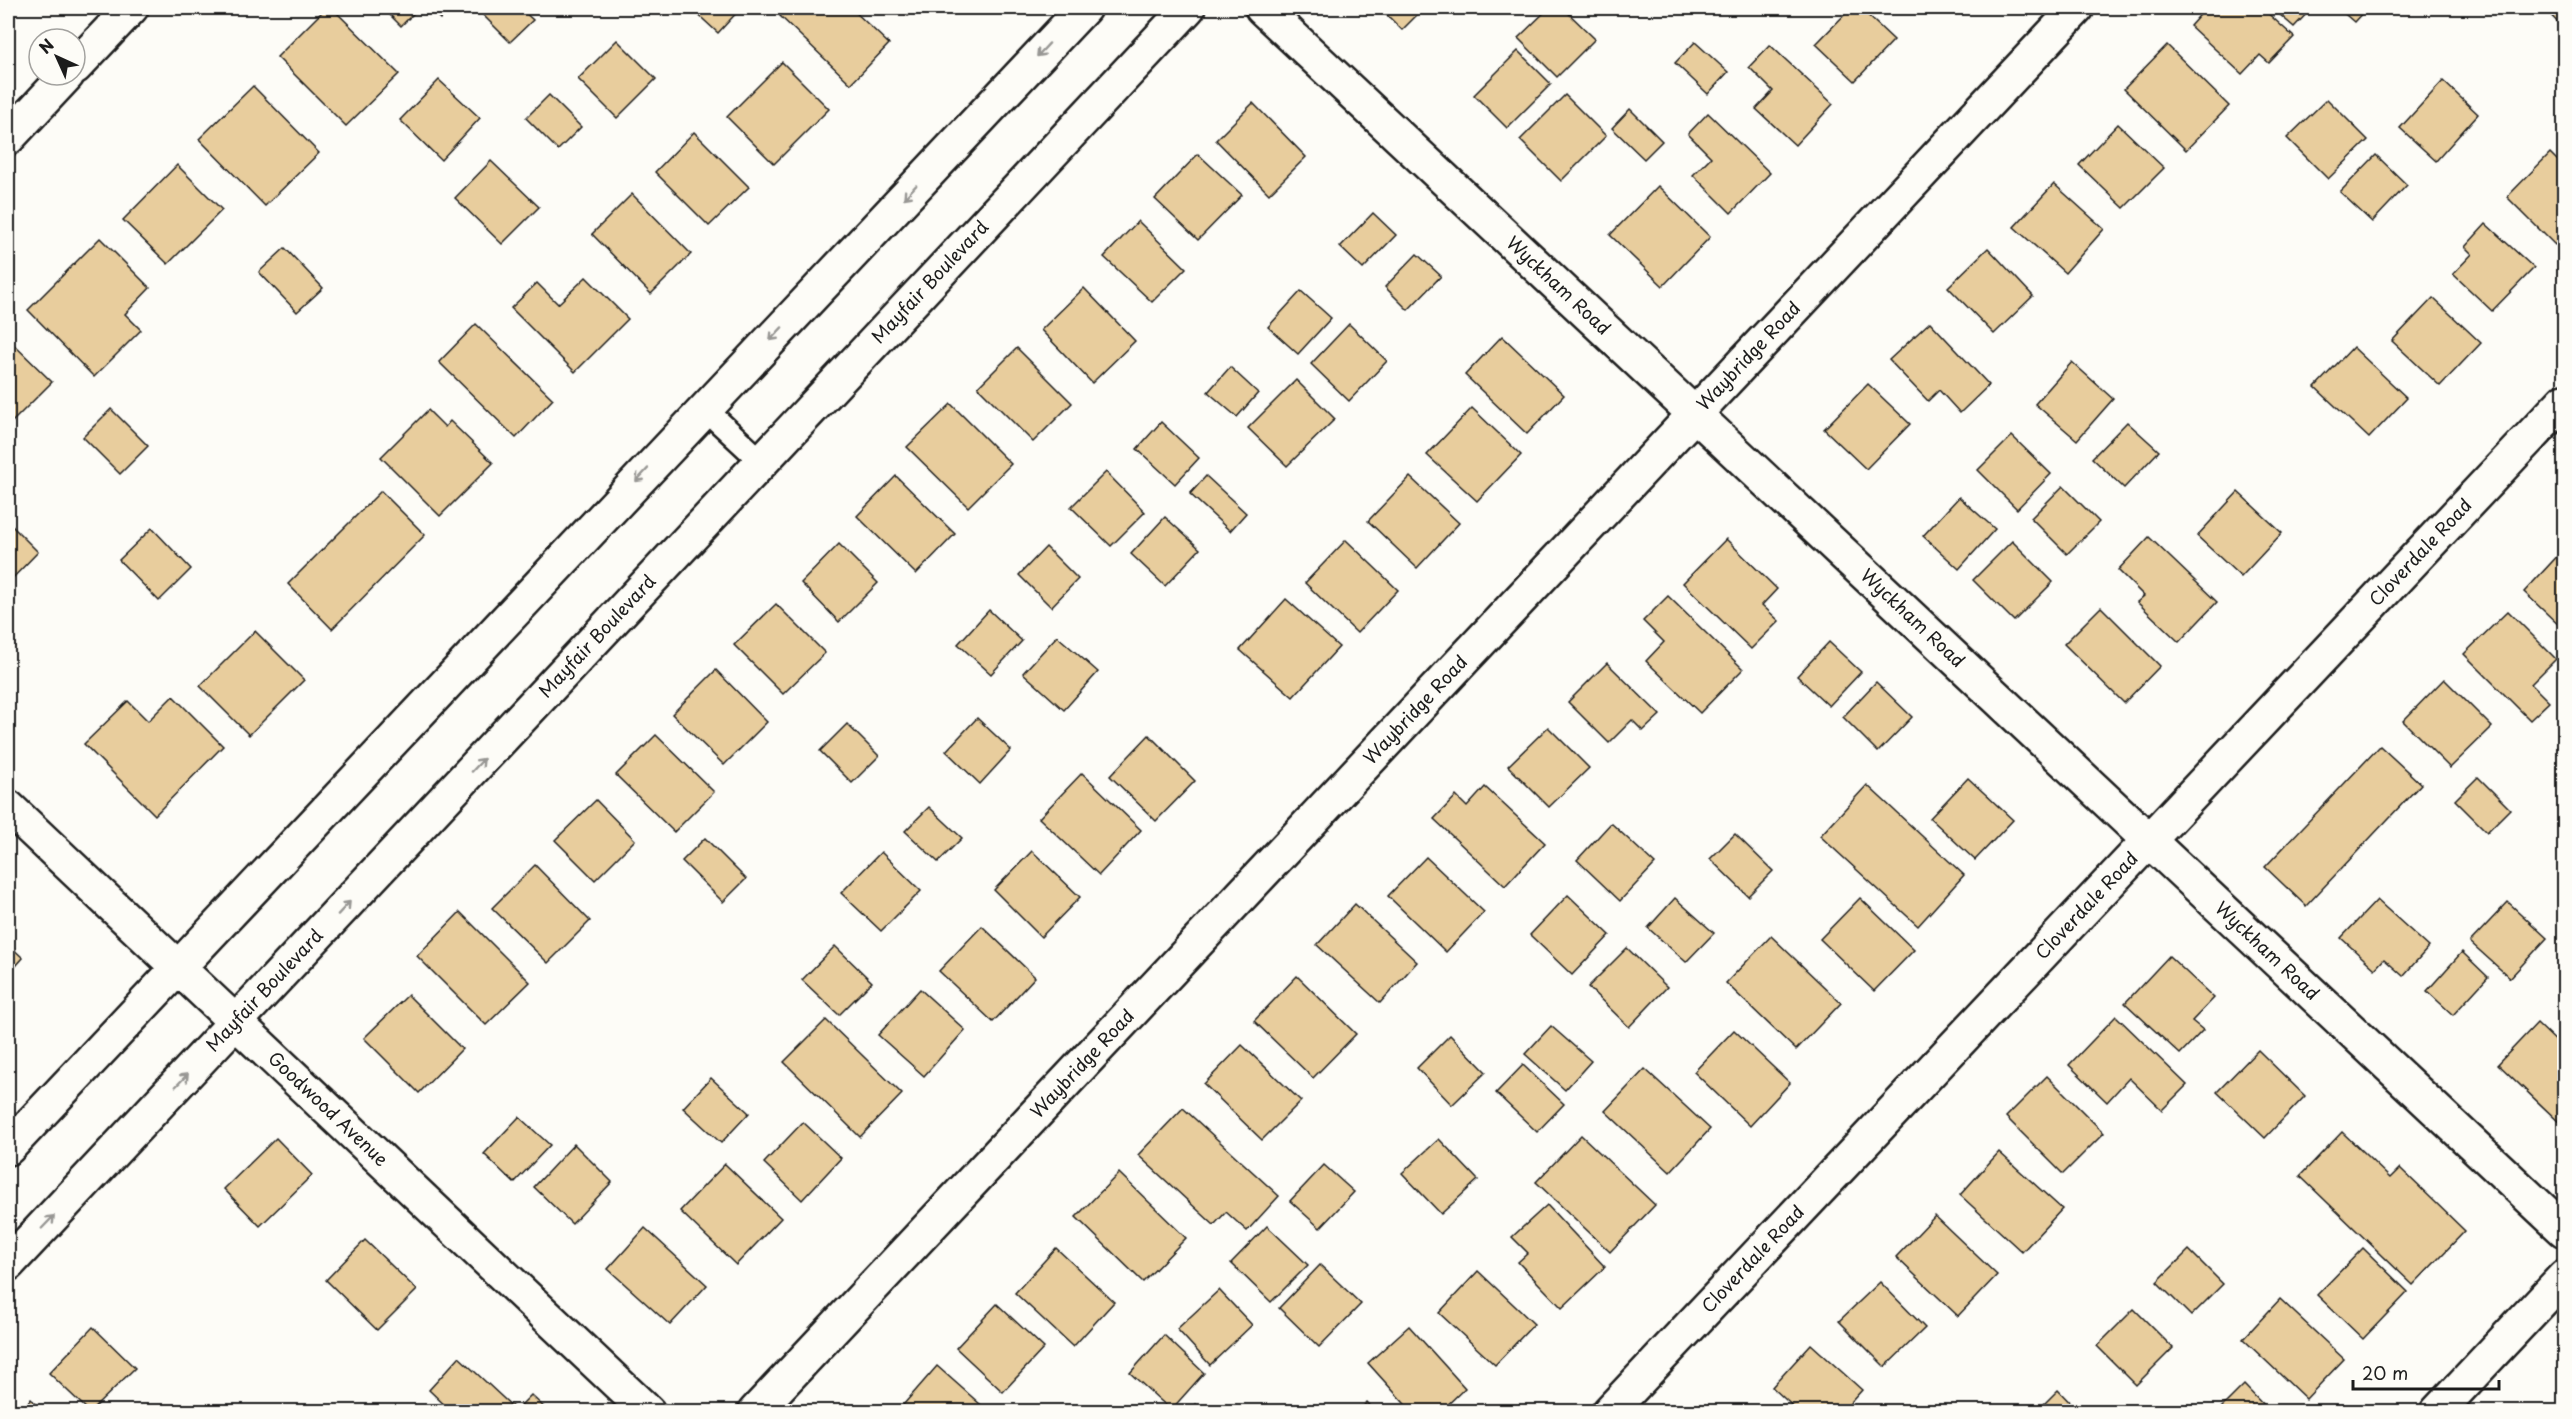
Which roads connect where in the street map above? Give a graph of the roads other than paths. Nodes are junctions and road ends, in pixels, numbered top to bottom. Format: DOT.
graph roads {
  1 [pos="131,8"];
  2 [pos="1084,8"];
  3 [pos="1188,8"];
  4 [pos="1262,8"];
  5 [pos="2077,8"];
  6 [pos="87,54"];
  7 [pos="57,87"];
  8 [pos="8,138"];
  9 [pos="2565,401"];
  10 [pos="705,409"];
  11 [pos="1694,412"];
  12 [pos="762,462"];
  13 [pos="8,807"];
  14 [pos="2149,841"];
  15 [pos="178,968"];
  16 [pos="236,1023"];
  17 [pos="8,1148"];
  18 [pos="2565,1230"];
  19 [pos="8,1264"];
  20 [pos="2565,1277"];
  21 [pos="648,1412"];
  22 [pos="755,1412"];
  23 [pos="1609,1412"];
  24 [pos="2437,1412"];
  1 -- 6 [label="street"];
  2 -- 10 [label="street, one-way"];
  3 -- 12 [label="street, Mayfair Boulevard"];
  4 -- 11 [label="street, Wyckham Road"];
  5 -- 11 [label="street, Waybridge Road"];
  7 -- 8 [label="street"];
  9 -- 14 [label="street, Cloverdale Road"];
  10 -- 12 [label="lane"];
  10 -- 15 [label="street, one-way"];
  11 -- 14 [label="street, Wyckham Road"];
  11 -- 22 [label="street, Waybridge Road"];
  16 -- 12 [label="street, Mayfair Boulevard, one-way"];
  13 -- 15 [label="street, Goodwood Avenue"];
  14 -- 18 [label="street, Wyckham Road"];
  14 -- 23 [label="street, Cloverdale Road"];
  15 -- 16 [label="street, Goodwood Avenue"];
  15 -- 17 [label="street"];
  19 -- 16 [label="street, Mayfair Boulevard, one-way"];
  16 -- 21 [label="street, Goodwood Avenue"];
  20 -- 24 [label="street"];
}
